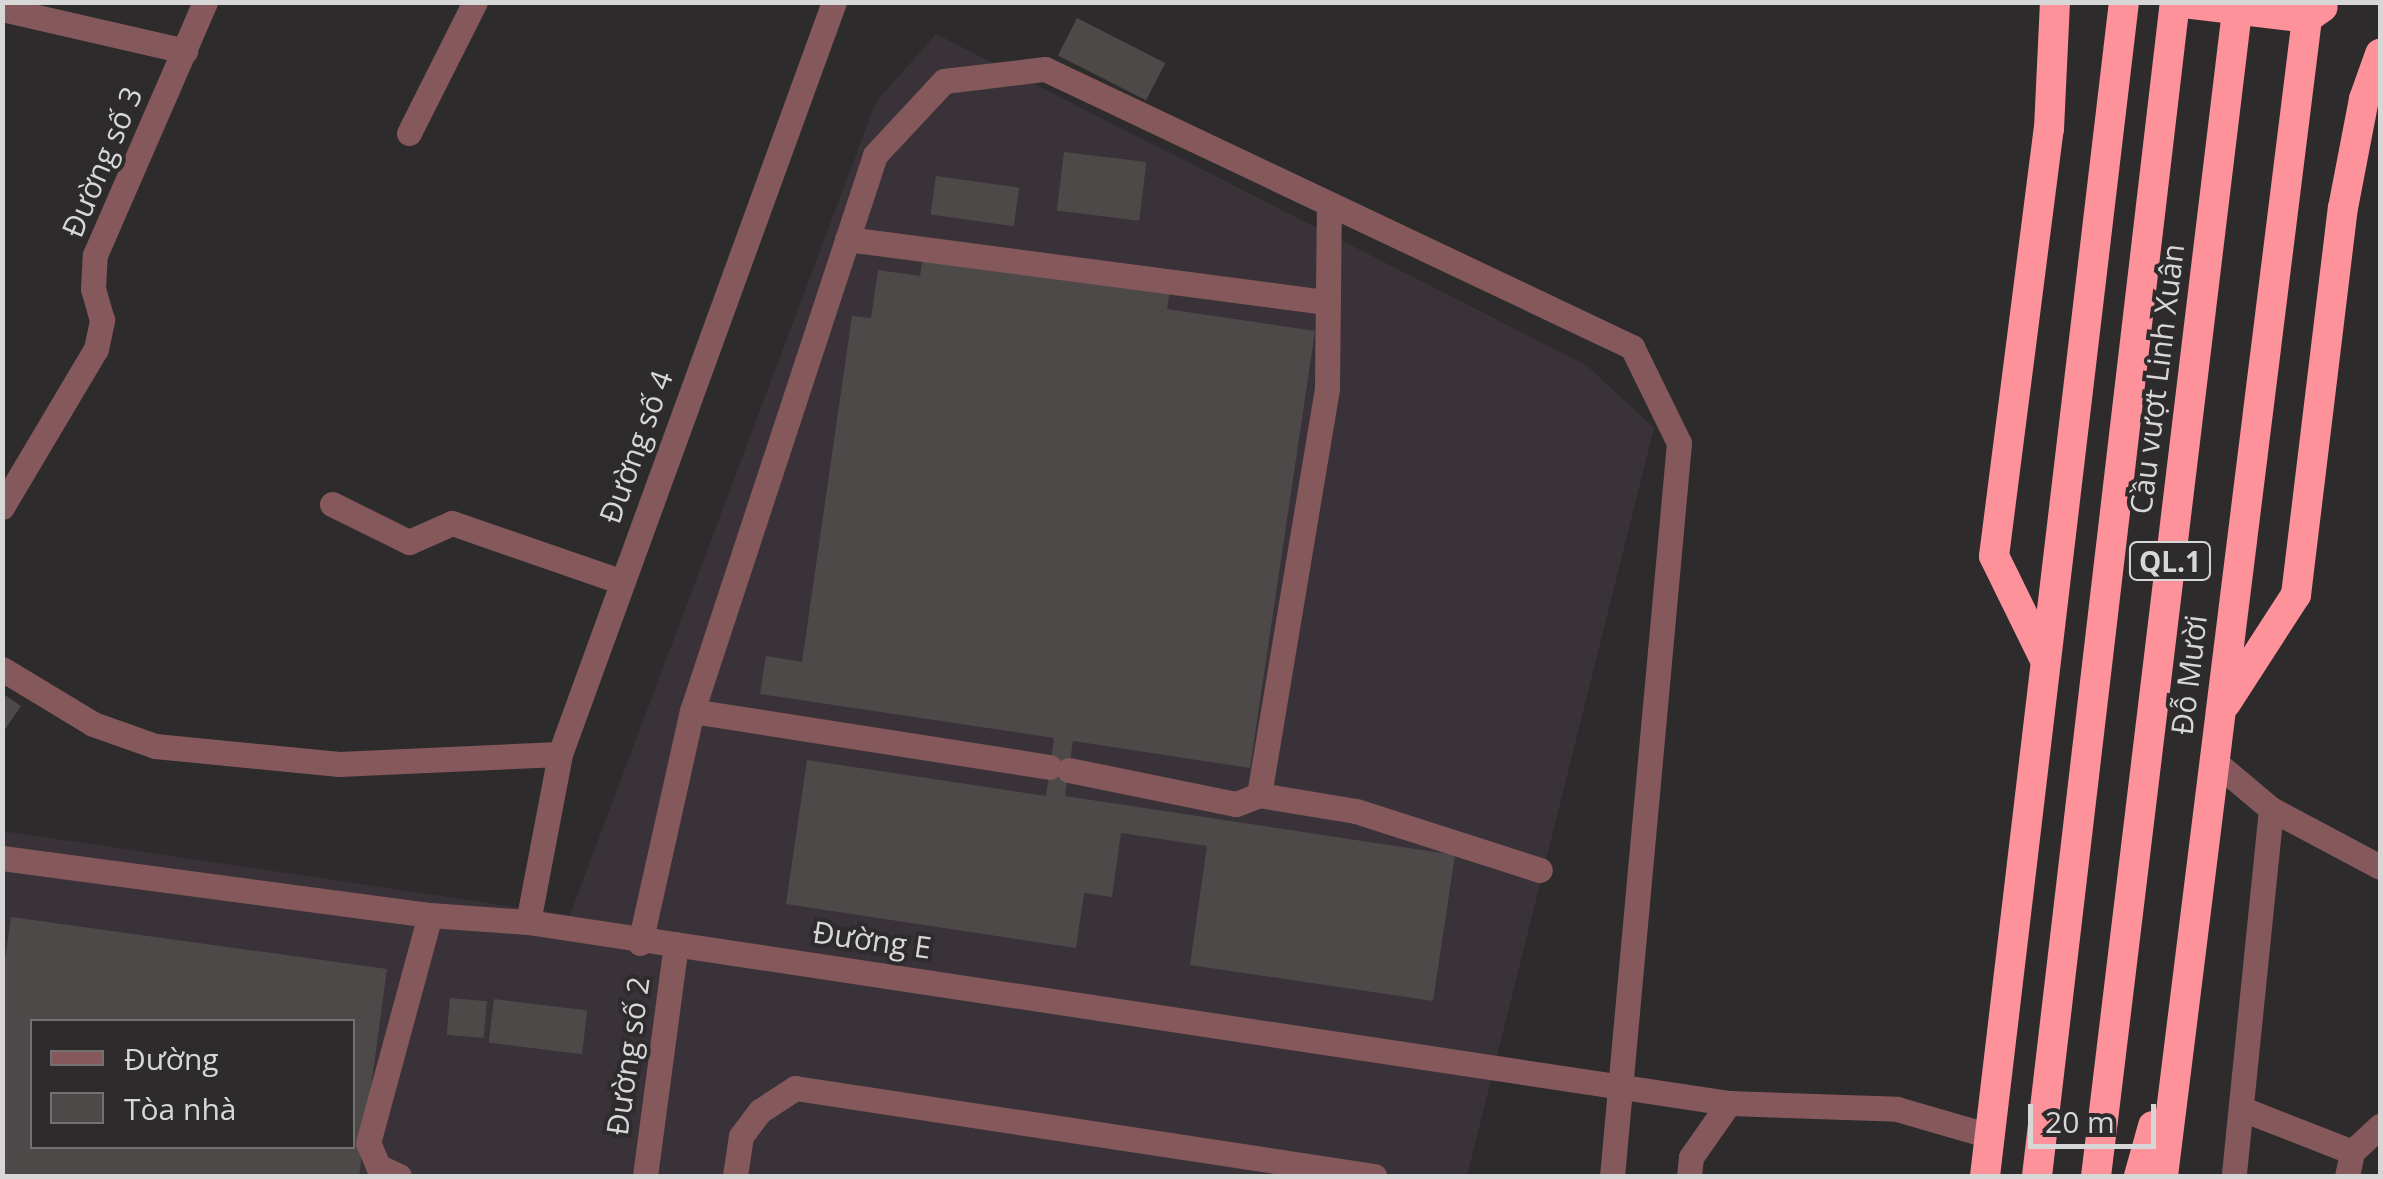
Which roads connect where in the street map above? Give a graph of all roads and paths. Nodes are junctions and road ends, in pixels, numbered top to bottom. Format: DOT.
graph roads {
  1 [pos="205,2"];
  2 [pos="474,2"];
  3 [pos="2055,2"];
  4 [pos="2124,2"];
  5 [pos="2175,2"];
  6 [pos="2238,2"];
  7 [pos="830,4"];
  8 [pos="2315,8"];
  9 [pos="2,9"];
  10 [pos="185,52"];
  11 [pos="2380,54"];
  12 [pos="409,133"];
  13 [pos="1329,209"];
  14 [pos="847,238"];
  15 [pos="1328,302"];
  16 [pos="332,504"];
  17 [pos="2,507"];
  18 [pos="622,582"];
  19 [pos="2043,656"];
  20 [pos="2,669"];
  21 [pos="692,711"];
  22 [pos="2220,712"];
  23 [pos="560,754"];
  24 [pos="2214,761"];
  25 [pos="1259,795"];
  26 [pos="2271,809"];
  27 [pos="2,858"];
  28 [pos="2380,867"];
  29 [pos="1540,870"];
  30 [pos="430,915"];
  31 [pos="528,922"];
  32 [pos="640,943"];
  33 [pos="676,944"];
  34 [pos="2181,1023"];
  35 [pos="1623,1082"];
  36 [pos="1729,1102"];
  37 [pos="2245,1110"];
  38 [pos="2380,1126"];
  39 [pos="1990,1136"];
  40 [pos="2350,1164"];
  41 [pos="398,1176"];
  42 [pos="645,1176"];
  43 [pos="735,1176"];
  44 [pos="1374,1176"];
  45 [pos="1612,1176"];
  46 [pos="1689,1176"];
  47 [pos="1985,1176"];
  48 [pos="1993,1176"];
  49 [pos="2037,1176"];
  50 [pos="2096,1176"];
  51 [pos="2139,1176"];
  52 [pos="2162,1176"];
  53 [pos="2234,1176"];
  1 -- 10 [label="street, Đường số 3"];
  2 -- 12 [label="street"];
  3 -- 19 [label="highway"];
  4 -- 19 [label="highway"];
  5 -- 8 [label="highway"];
  5 -- 49 [label="highway, Cầu vượt Linh Xuân / QL.1"];
  6 -- 50 [label="highway, Cầu vượt Linh Xuân / QL.1, bridge"];
  7 -- 18 [label="street, Đường số 4"];
  8 -- 22 [label="highway, Đỗ Mười / QL.1"];
  9 -- 10 [label="street"];
  10 -- 17 [label="street, Đường số 3"];
  11 -- 22 [label="highway"];
  13 -- 14 [label="street"];
  13 -- 15 [label="street"];
  13 -- 35 [label="street"];
  14 -- 15 [label="street"];
  14 -- 21 [label="street"];
  15 -- 25 [label="street"];
  16 -- 18 [label="street"];
  18 -- 23 [label="street, Đường số 4"];
  19 -- 39 [label="highway"];
  20 -- 23 [label="street"];
  21 -- 25 [label="street"];
  21 -- 32 [label="street"];
  22 -- 24 [label="highway, Đỗ Mười / QL.1"];
  23 -- 31 [label="street, Đường số 4"];
  24 -- 26 [label="street"];
  24 -- 34 [label="highway, Đỗ Mười / QL.1"];
  25 -- 29 [label="street"];
  26 -- 28 [label="street"];
  26 -- 37 [label="street"];
  27 -- 30 [label="street, Đường E"];
  30 -- 31 [label="street, Đường E"];
  30 -- 41 [label="street"];
  31 -- 32 [label="street, Đường E"];
  32 -- 33 [label="street, Đường E"];
  33 -- 35 [label="street, Đường E"];
  33 -- 42 [label="street, Đường số 2"];
  34 -- 51 [label="highway"];
  34 -- 52 [label="highway, Đỗ Mười / QL.1"];
  35 -- 36 [label="street, Đường E"];
  35 -- 45 [label="street"];
  36 -- 39 [label="street, Đường E"];
  36 -- 46 [label="street"];
  37 -- 40 [label="street"];
  37 -- 53 [label="street"];
  38 -- 40 [label="street"];
  39 -- 47 [label="highway"];
  39 -- 48 [label="highway"];
  43 -- 44 [label="street"];
}
